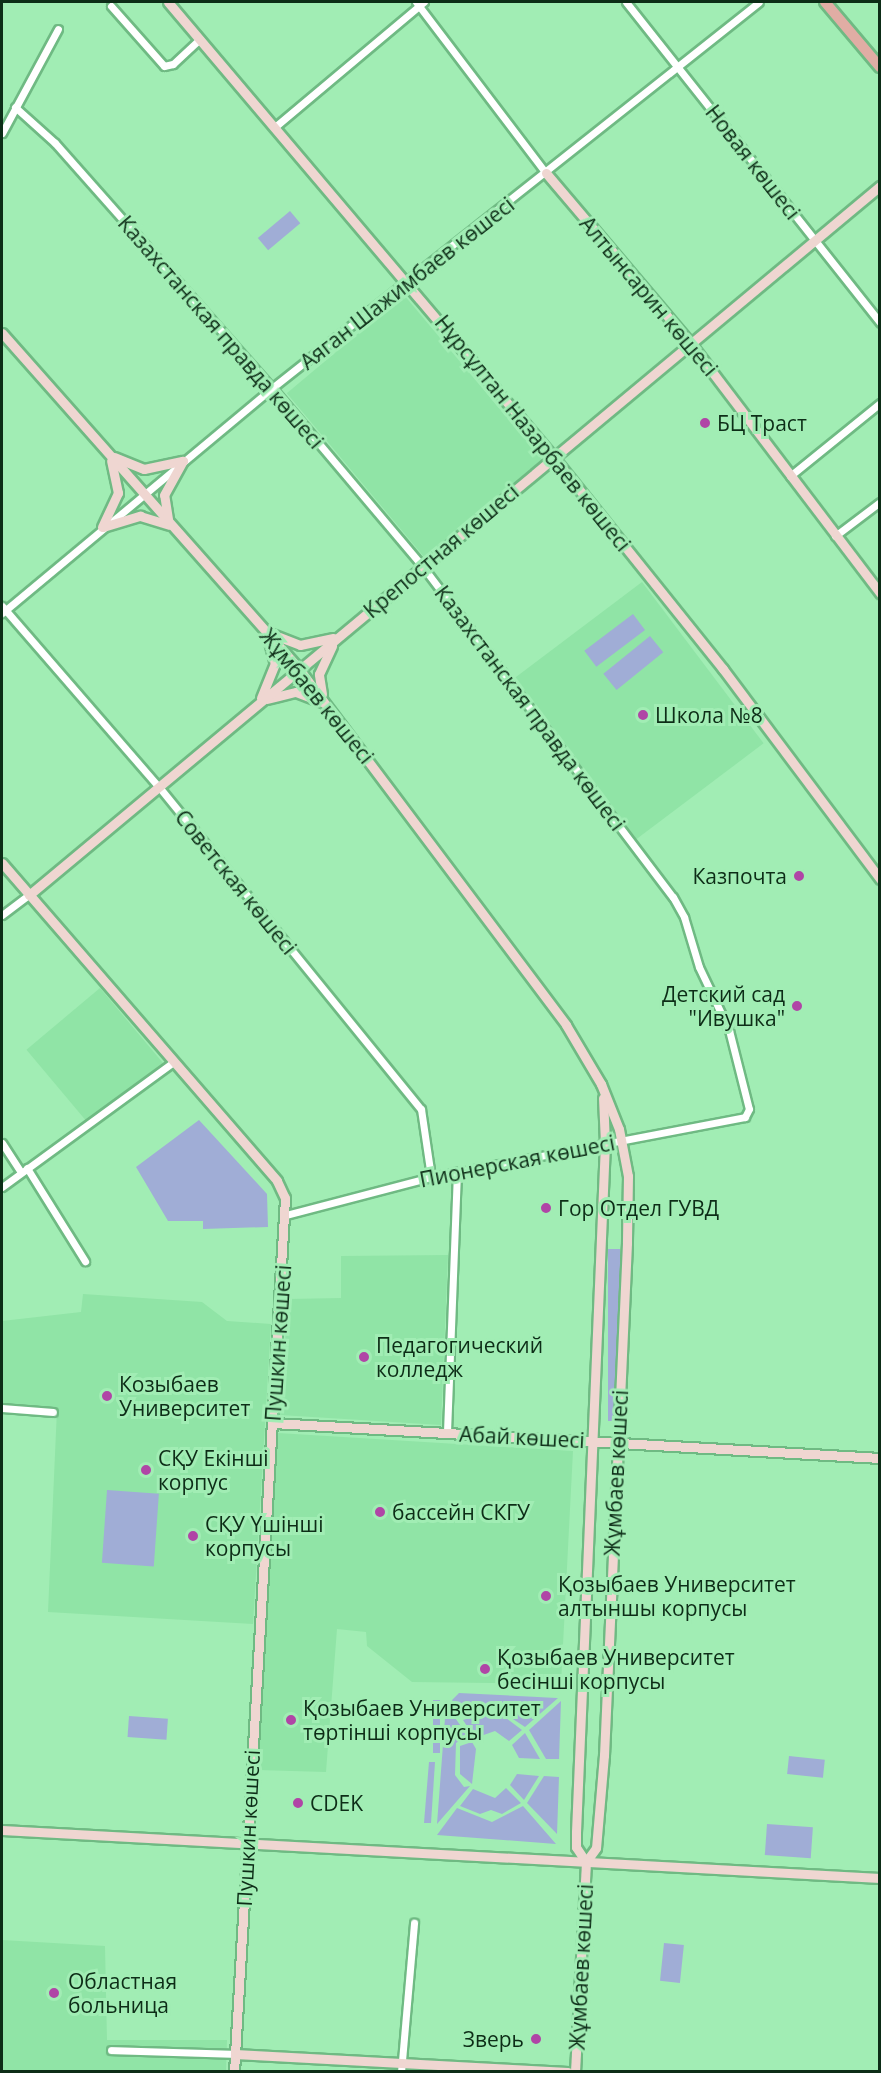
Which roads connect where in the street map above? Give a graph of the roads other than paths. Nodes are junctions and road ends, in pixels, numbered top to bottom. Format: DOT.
graph roads {
  1 [pos="168,2"];
  2 [pos="626,2"];
  3 [pos="759,2"];
  4 [pos="825,2"];
  5 [pos="420,3"];
  6 [pos="111,6"];
  7 [pos="58,29"];
  8 [pos="200,39"];
  9 [pos="678,67"];
  10 [pos="879,67"];
  11 [pos="15,107"];
  12 [pos="276,126"];
  13 [pos="2,133"];
  14 [pos="546,173"];
  15 [pos="879,186"];
  16 [pos="814,240"];
  17 [pos="409,283"];
  18 [pos="879,322"];
  19 [pos="2,333"];
  20 [pos="690,344"];
  21 [pos="272,388"];
  22 [pos="879,403"];
  23 [pos="108,453"];
  24 [pos="554,458"];
  25 [pos="183,460"];
  26 [pos="790,476"];
  27 [pos="143,493"];
  28 [pos="879,502"];
  29 [pos="102,527"];
  30 [pos="174,528"];
  31 [pos="835,536"];
  32 [pos="423,567"];
  33 [pos="879,593"];
  34 [pos="3,610"];
  35 [pos="264,630"];
  36 [pos="338,637"];
  37 [pos="299,669"];
  38 [pos="258,703"];
  39 [pos="327,705"];
  40 [pos="159,787"];
  41 [pos="2,862"];
  42 [pos="879,879"];
  43 [pos="29,895"];
  44 [pos="2,915"];
  45 [pos="172,1062"];
  46 [pos="601,1084"];
  47 [pos="749,1114"];
  48 [pos="622,1140"];
  49 [pos="2,1143"];
  50 [pos="605,1143"];
  51 [pos="24,1170"];
  52 [pos="458,1172"];
  53 [pos="431,1177"];
  54 [pos="2,1187"];
  55 [pos="286,1215"];
  56 [pos="85,1261"];
  57 [pos="2,1408"];
  58 [pos="53,1412"];
  59 [pos="273,1423"];
  60 [pos="447,1432"];
  61 [pos="591,1441"];
  62 [pos="617,1442"];
  63 [pos="879,1458"];
  64 [pos="2,1830"];
  65 [pos="246,1844"];
  66 [pos="586,1862"];
  67 [pos="879,1878"];
  68 [pos="414,1923"];
  69 [pos="111,2050"];
  70 [pos="235,2054"];
  71 [pos="401,2068"];
  72 [pos="234,2072"];
  73 [pos="568,2072"];
  74 [pos="575,2072"];
  1 -- 8 [label="main road, Нұрсұлтан Назарбаев көшесі"];
  2 -- 9 [label="street, Новая көшесі"];
  3 -- 9 [label="street, Аяган Шажимбаев көшесі"];
  4 -- 10 [label="main road"];
  5 -- 12 [label="street"];
  5 -- 14 [label="street, Алтынсарин көшесі"];
  6 -- 8 [label="street"];
  7 -- 11 [label="street"];
  8 -- 12 [label="main road, Нұрсұлтан Назарбаев көшесі"];
  9 -- 14 [label="street, Аяган Шажимбаев көшесі"];
  9 -- 16 [label="street, Новая көшесі"];
  11 -- 13 [label="street"];
  11 -- 21 [label="street, Казахстанская правда көшесі"];
  12 -- 17 [label="main road, Нұрсұлтан Назарбаев көшесі"];
  14 -- 17 [label="street, Аяган Шажимбаев көшесі"];
  14 -- 20 [label="main road, Алтынсарин көшесі"];
  15 -- 16 [label="main road, Крепостная көшесі"];
  16 -- 18 [label="street, Новая көшесі"];
  16 -- 20 [label="main road, Крепостная көшесі"];
  17 -- 21 [label="street, Аяган Шажимбаев көшесі"];
  17 -- 24 [label="main road, Нұрсұлтан Назарбаев көшесі"];
  19 -- 23 [label="main road, Жұмбаев көшесі"];
  20 -- 24 [label="main road, Крепостная көшесі"];
  20 -- 26 [label="main road, Алтынсарин көшесі"];
  21 -- 25 [label="street, Аяган Шажимбаев көшесі"];
  21 -- 32 [label="street, Казахстанская правда көшесі"];
  22 -- 26 [label="street"];
  23 -- 25 [label="main road"];
  23 -- 27 [label="main road, Жұмбаев көшесі"];
  23 -- 29 [label="main road"];
  24 -- 32 [label="main road, Крепостная көшесі"];
  24 -- 42 [label="main road, Нұрсұлтан Назарбаев көшесі"];
  25 -- 27 [label="street, Аяган Шажимбаев көшесі"];
  25 -- 30 [label="main road"];
  26 -- 31 [label="main road, Алтынсарин көшесі"];
  27 -- 29 [label="street, Аяган Шажимбаев көшесі"];
  27 -- 30 [label="main road, Жұмбаев көшесі"];
  28 -- 31 [label="street"];
  29 -- 30 [label="main road"];
  29 -- 34 [label="street, Аяган Шажимбаев көшесі"];
  30 -- 35 [label="main road, Жұмбаев көшесі"];
  31 -- 33 [label="main road, Алтынсарин көшесі"];
  32 -- 36 [label="main road, Крепостная көшесі"];
  32 -- 47 [label="street, Казахстанская правда көшесі"];
  34 -- 40 [label="street, Советская көшесі"];
  35 -- 36 [label="main road"];
  35 -- 37 [label="main road, Жұмбаев көшесі"];
  35 -- 38 [label="main road"];
  36 -- 37 [label="main road, Крепостная көшесі"];
  36 -- 39 [label="main road"];
  37 -- 38 [label="main road, Крепостная көшесі"];
  37 -- 39 [label="main road, Жұмбаев көшесі"];
  38 -- 39 [label="main road"];
  38 -- 40 [label="main road, Крепостная көшесі"];
  39 -- 46 [label="main road, Жұмбаев көшесі"];
  40 -- 43 [label="main road, Крепостная көшесі"];
  40 -- 53 [label="street, Советская көшесі"];
  41 -- 43 [label="main road, Пушкин көшесі"];
  43 -- 44 [label="street, Крепостная көшесі"];
  43 -- 45 [label="main road, Пушкин көшесі"];
  45 -- 51 [label="street"];
  45 -- 55 [label="main road, Пушкин көшесі"];
  46 -- 48 [label="main road, Жұмбаев көшесі"];
  46 -- 50 [label="main road, Жұмбаев көшесі"];
  47 -- 48 [label="street, Пионерская көшесі"];
  48 -- 50 [label="street, Пионерская көшесі"];
  48 -- 62 [label="main road, Жұмбаев көшесі"];
  49 -- 51 [label="street"];
  50 -- 52 [label="street, Пионерская көшесі"];
  50 -- 61 [label="main road, Жұмбаев көшесі"];
  51 -- 54 [label="street"];
  51 -- 56 [label="street"];
  52 -- 53 [label="street, Пионерская көшесі"];
  52 -- 60 [label="street"];
  53 -- 55 [label="street, Пионерская көшесі"];
  55 -- 59 [label="main road, Пушкин көшесі"];
  57 -- 58 [label="street"];
  59 -- 60 [label="main road, Абай көшесі"];
  59 -- 65 [label="main road, Пушкин көшесі"];
  60 -- 61 [label="main road, Абай көшесі"];
  61 -- 62 [label="main road, Абай көшесі"];
  61 -- 66 [label="main road, Жұмбаев көшесі"];
  62 -- 63 [label="main road, Абай көшесі"];
  62 -- 66 [label="main road, Жұмбаев көшесі"];
  64 -- 65 [label="main road"];
  65 -- 66 [label="main road"];
  65 -- 70 [label="main road, Пушкин көшесі"];
  66 -- 67 [label="main road"];
  66 -- 74 [label="main road, Жұмбаев көшесі"];
  68 -- 71 [label="street"];
  69 -- 70 [label="street"];
  70 -- 71 [label="main road"];
  70 -- 72 [label="main road, Пушкин көшесі"];
  71 -- 73 [label="main road"];
}
